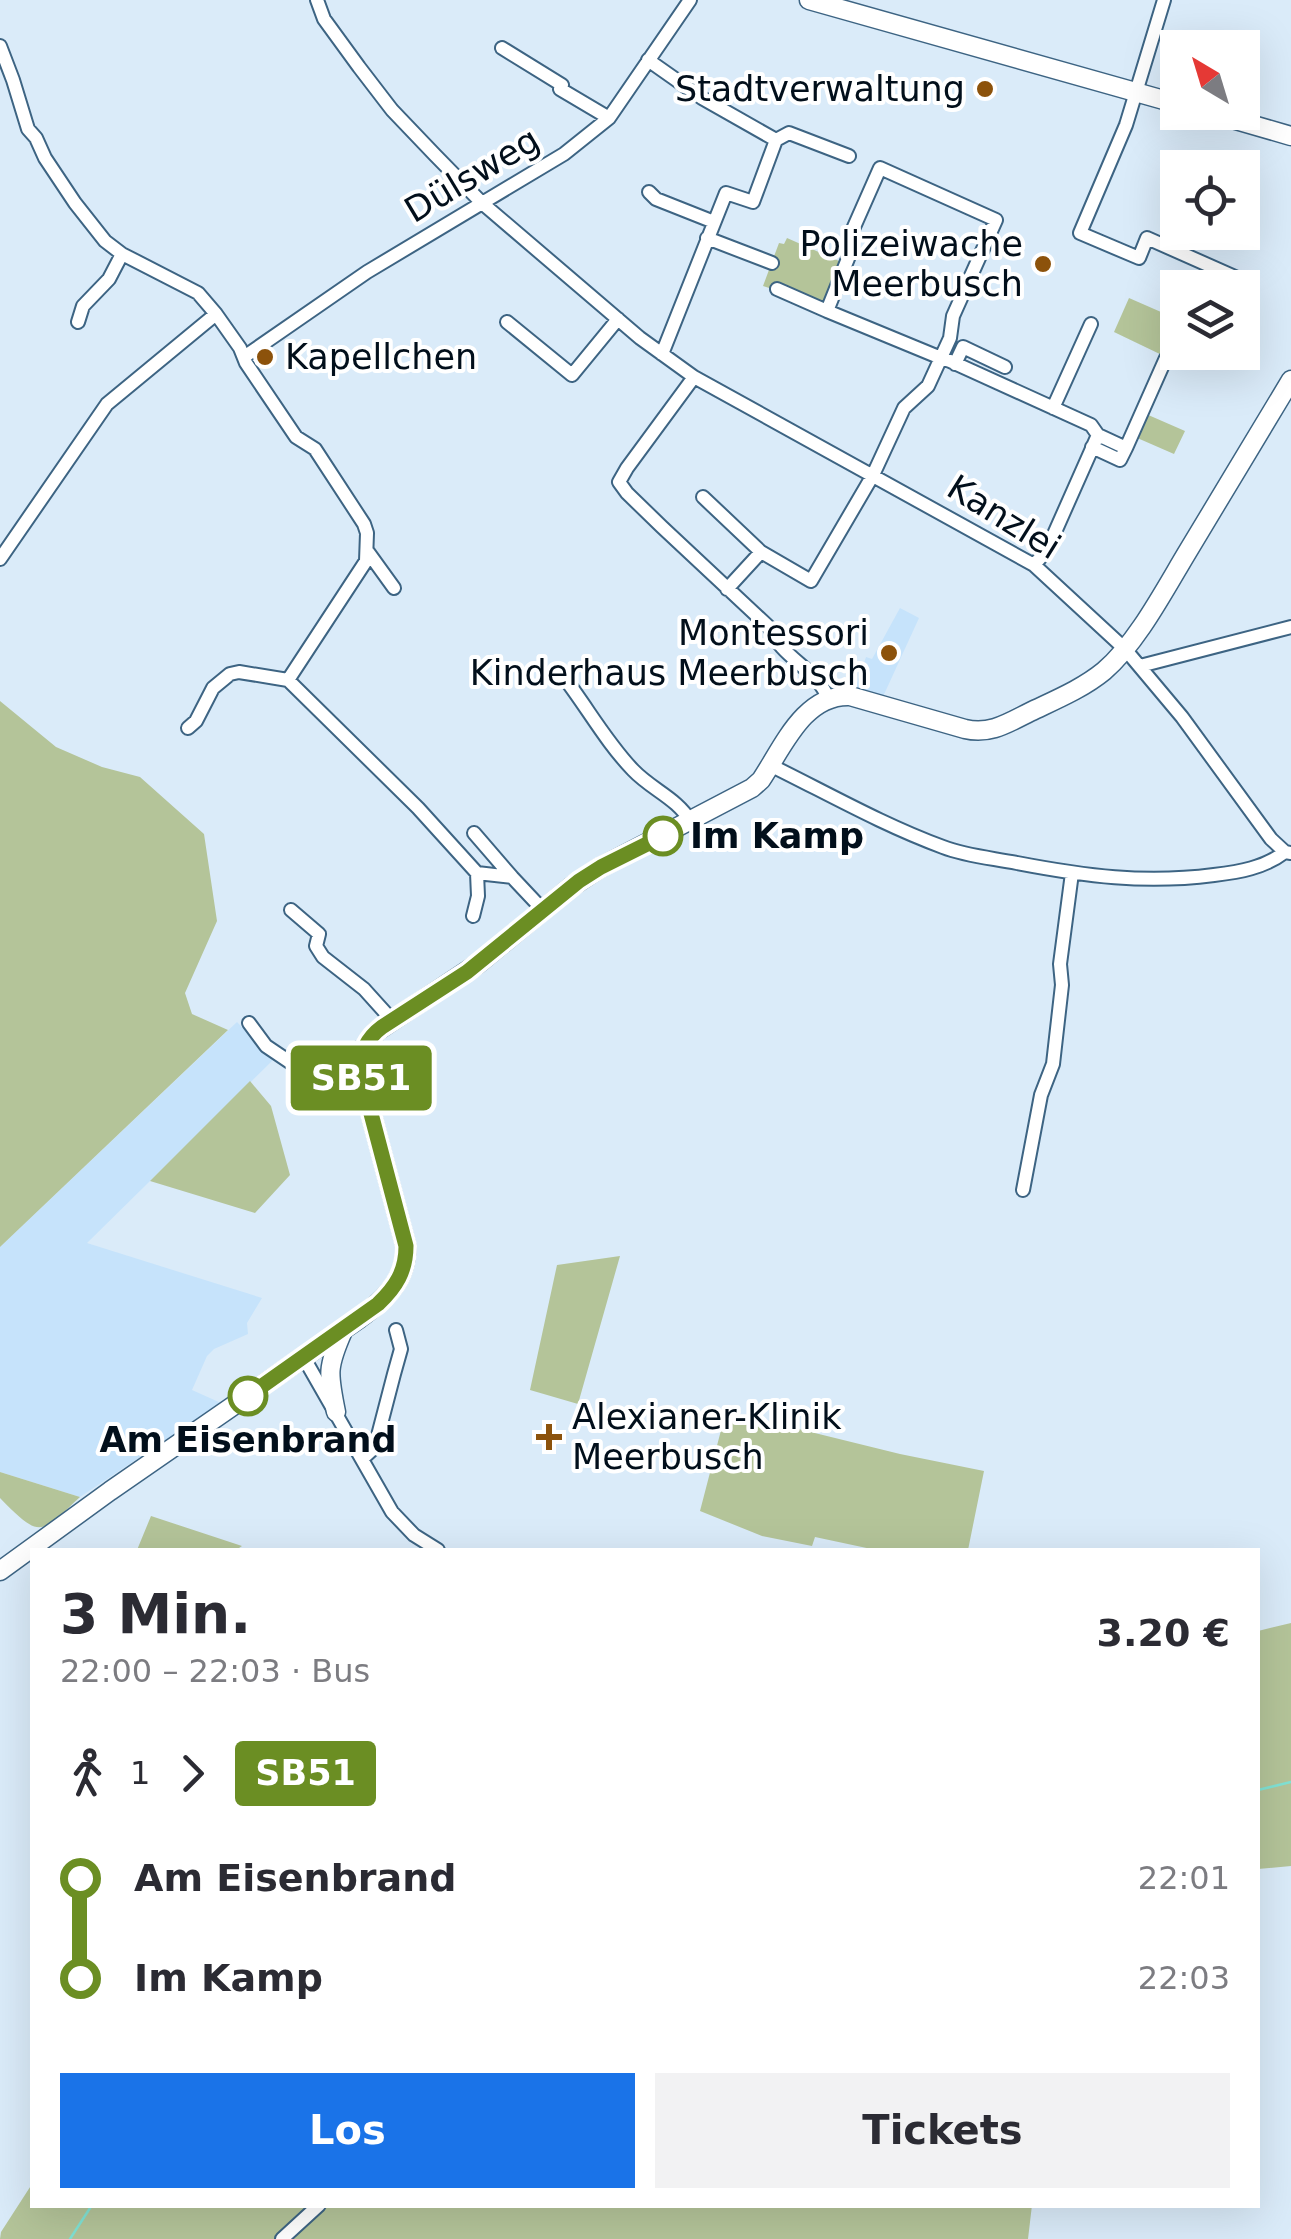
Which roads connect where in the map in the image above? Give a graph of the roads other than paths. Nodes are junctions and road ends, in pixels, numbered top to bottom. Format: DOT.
graph roads {
  1 [pos="316,0"];
  2 [pos="690,0"];
  3 [pos="809,0"];
  4 [pos="1164,0"];
  5 [pos="0,46"];
  6 [pos="502,48"];
  7 [pos="648,60"];
  8 [pos="1137,93"];
  9 [pos="1160,99"];
  10 [pos="609,118"];
  11 [pos="1260,127"];
  12 [pos="1291,136"];
  13 [pos="776,140"];
  14 [pos="849,156"];
  15 [pos="649,192"];
  16 [pos="482,203"];
  17 [pos="714,222"];
  18 [pos="708,238"];
  19 [pos="122,254"];
  20 [pos="772,263"];
  21 [pos="1221,270"];
  22 [pos="777,289"];
  23 [pos="828,310"];
  24 [pos="216,314"];
  25 [pos="618,319"];
  26 [pos="78,322"];
  27 [pos="506,322"];
  28 [pos="1091,324"];
  29 [pos="662,354"];
  30 [pos="244,357"];
  31 [pos="941,358"];
  32 [pos="955,364"];
  33 [pos="1005,366"];
  34 [pos="1161,370"];
  35 [pos="694,377"];
  36 [pos="1291,380"];
  37 [pos="1053,408"];
  38 [pos="1095,441"];
  39 [pos="873,476"];
  40 [pos="704,497"];
  41 [pos="368,552"];
  42 [pos="761,552"];
  43 [pos="0,558"];
  44 [pos="1034,565"];
  45 [pos="394,588"];
  46 [pos="727,590"];
  47 [pos="1291,627"];
  48 [pos="1125,649"];
  49 [pos="1140,666"];
  50 [pos="563,676"];
  51 [pos="288,680"];
  52 [pos="828,698"];
  53 [pos="188,728"];
  54 [pos="770,766"];
  55 [pos="691,822"];
  56 [pos="474,833"];
  57 [pos="1288,852"];
  58 [pos="1072,873"];
  59 [pos="477,874"];
  60 [pos="512,878"];
  61 [pos="291,910"];
  62 [pos="543,910"];
  63 [pos="473,916"];
  64 [pos="392,1020"];
  65 [pos="249,1022"];
  66 [pos="366,1046"];
  67 [pos="1023,1190"];
  68 [pos="343,1330"];
  69 [pos="396,1330"];
  70 [pos="304,1358"];
  71 [pos="336,1412"];
  72 [pos="362,1459"];
  73 [pos="32,1548"];
  74 [pos="434,1548"];
  75 [pos="30,1549"];
  76 [pos="0,1571"];
  77 [pos="316,2208"];
  78 [pos="282,2239"];
  1 -- 16 [label="street, Kanzlei"];
  2 -- 7 [label="street, Dülsweg"];
  3 -- 8 [label="main road"];
  4 -- 8 [label="street"];
  5 -- 19 [label="street"];
  6 -- 10 [label="street"];
  7 -- 10 [label="street, Dülsweg"];
  7 -- 13 [label="street"];
  8 -- 9 [label="main road"];
  8 -- 21 [label="street"];
  10 -- 16 [label="street, Dülsweg"];
  11 -- 12 [label="main road"];
  13 -- 14 [label="street"];
  13 -- 17 [label="street"];
  15 -- 17 [label="street"];
  16 -- 25 [label="street, Kanzlei"];
  16 -- 30 [label="street, Dülsweg"];
  17 -- 18 [label="street"];
  18 -- 20 [label="street"];
  18 -- 29 [label="street"];
  19 -- 24 [label="street"];
  19 -- 26 [label="street"];
  22 -- 23 [label="street"];
  23 -- 31 [label="street"];
  23 -- 31 [label="street"];
  24 -- 30 [label="street"];
  24 -- 43 [label="street"];
  25 -- 27 [label="street"];
  25 -- 29 [label="street, Kanzlei"];
  28 -- 37 [label="street"];
  29 -- 35 [label="street, Kanzlei"];
  30 -- 41 [label="street"];
  31 -- 32 [label="street"];
  31 -- 39 [label="street"];
  32 -- 33 [label="street"];
  32 -- 37 [label="street"];
  34 -- 38 [label="street"];
  35 -- 39 [label="street, Kanzlei"];
  35 -- 46 [label="street"];
  36 -- 48 [label="main road"];
  37 -- 38 [label="street"];
  38 -- 44 [label="street"];
  39 -- 42 [label="street"];
  39 -- 44 [label="street, Kanzlei"];
  40 -- 42 [label="street"];
  41 -- 45 [label="street"];
  41 -- 51 [label="street"];
  42 -- 46 [label="street"];
  44 -- 48 [label="street, Kanzlei"];
  46 -- 52 [label="street"];
  47 -- 49 [label="street"];
  48 -- 49 [label="street, Kanzlei"];
  48 -- 52 [label="main road"];
  49 -- 57 [label="street, Kanzlei"];
  50 -- 55 [label="street"];
  51 -- 53 [label="street"];
  51 -- 59 [label="street"];
  52 -- 54 [label="main road"];
  54 -- 55 [label="main road"];
  54 -- 58 [label="street"];
  55 -- 62 [label="main road"];
  56 -- 60 [label="street"];
  57 -- 58 [label="street"];
  58 -- 67 [label="street"];
  59 -- 60 [label="street"];
  59 -- 63 [label="street"];
  60 -- 62 [label="street"];
  61 -- 64 [label="street"];
  62 -- 64 [label="main road"];
  64 -- 66 [label="main road"];
  65 -- 66 [label="street"];
  66 -- 68 [label="main road"];
  68 -- 70 [label="main road"];
  68 -- 71 [label="main road"];
  69 -- 72 [label="street"];
  70 -- 71 [label="street"];
  70 -- 73 [label="main road"];
  71 -- 72 [label="street"];
  72 -- 74 [label="street"];
  75 -- 76 [label="main road"];
  77 -- 78 [label="street"];
}
